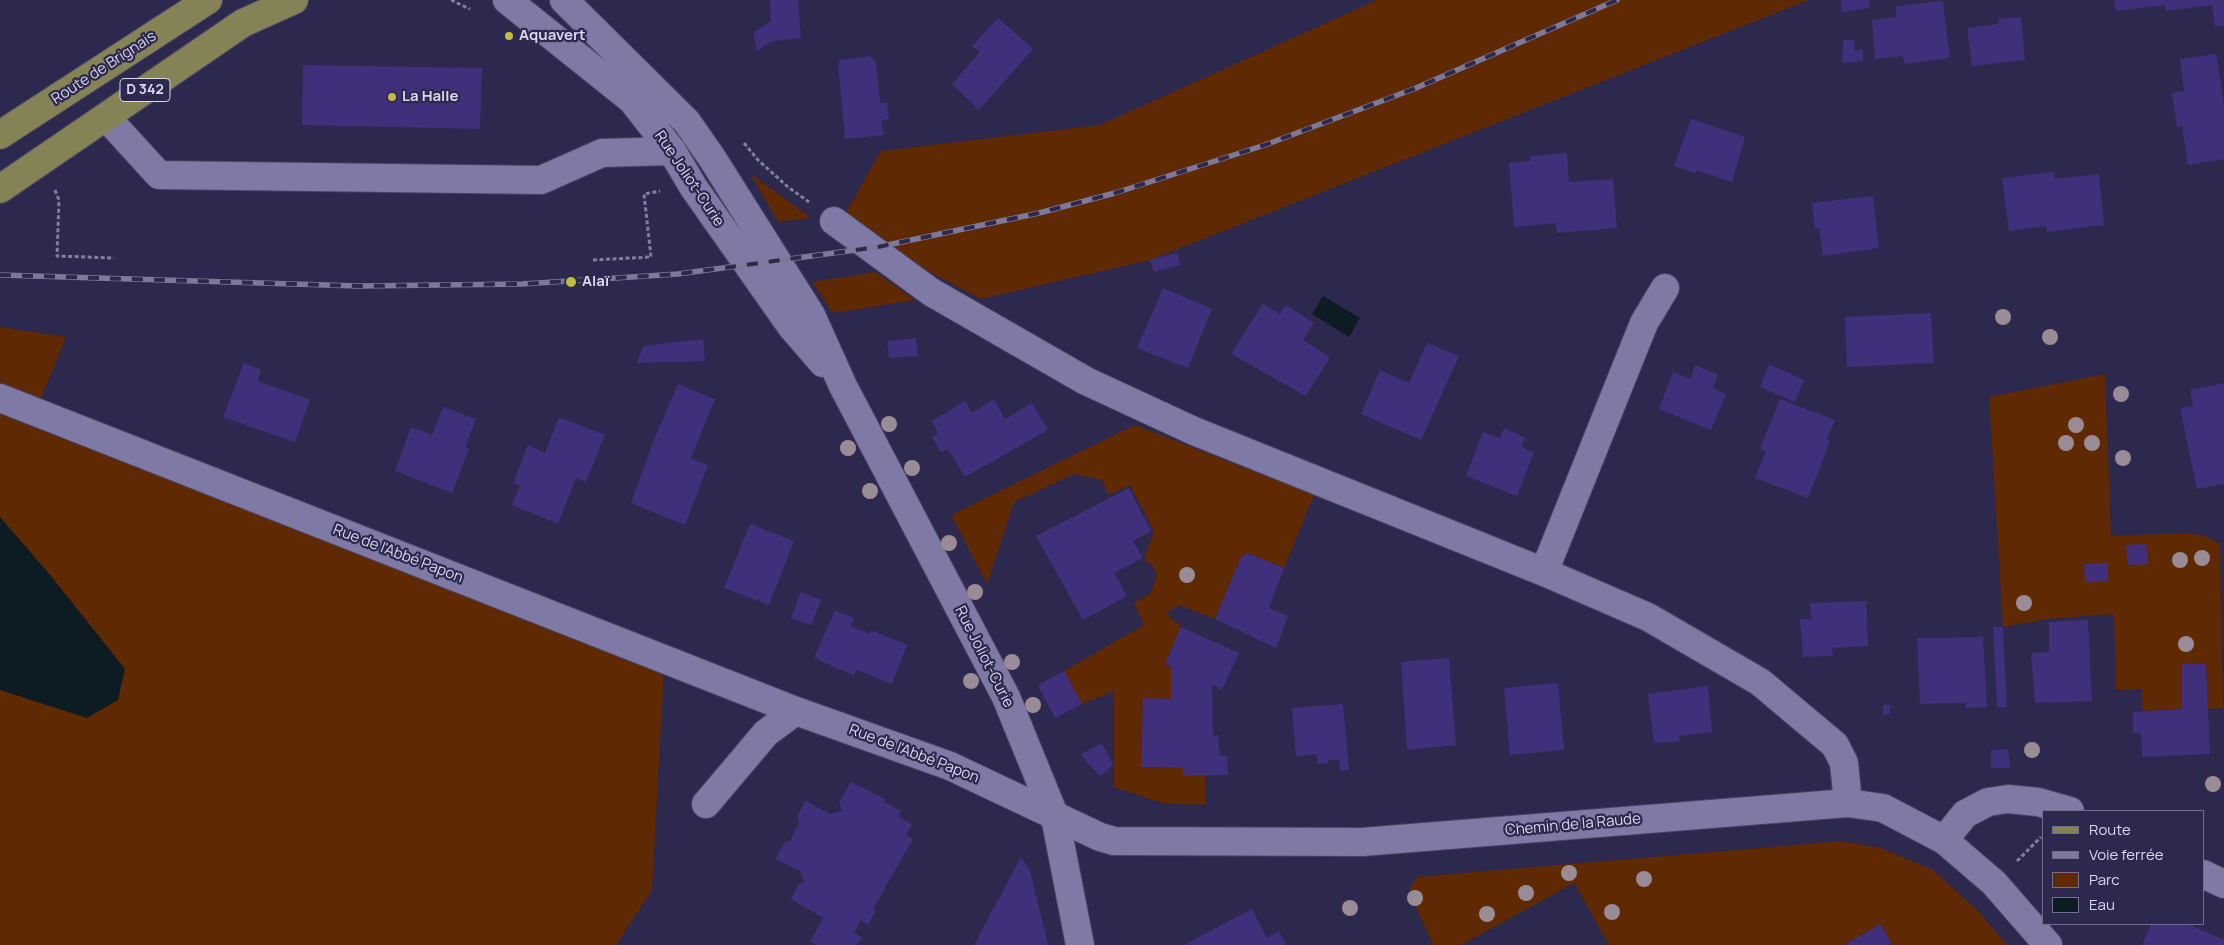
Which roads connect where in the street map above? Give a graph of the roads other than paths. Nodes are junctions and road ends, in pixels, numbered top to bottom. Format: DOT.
graph roads {
  1 [pos="208,0"];
  2 [pos="260,0"];
  3 [pos="294,0"];
  4 [pos="507,0"];
  5 [pos="564,0"];
  6 [pos="243,23"];
  7 [pos="106,117"];
  8 [pos="0,135"];
  9 [pos="672,150"];
  10 [pos="0,189"];
  11 [pos="834,221"];
  12 [pos="1664,288"];
  13 [pos="843,386"];
  14 [pos="0,398"];
  15 [pos="1544,572"];
  16 [pos="796,711"];
  17 [pos="1848,803"];
  18 [pos="706,804"];
  19 [pos="2066,810"];
  20 [pos="1055,817"];
  21 [pos="1944,840"];
  22 [pos="2204,874"];
  23 [pos="2224,884"];
  24 [pos="1080,945"];
  25 [pos="2048,945"];
  1 -- 8 [label="main road, Route de Brignais / D 342"];
  2 -- 6 [label="street, D 342"];
  3 -- 6 [label="main road, D 342"];
  4 -- 9 [label="street, Rue Joliot-Curie"];
  5 -- 13 [label="street, Rue Joliot-Curie"];
  6 -- 7 [label="main road, D 342"];
  7 -- 9 [label="street"];
  7 -- 10 [label="main road, D 342"];
  9 -- 13 [label="street, Rue Joliot-Curie"];
  11 -- 15 [label="street"];
  12 -- 15 [label="street"];
  13 -- 20 [label="street, Rue Joliot-Curie"];
  14 -- 16 [label="street, Rue de l'Abbé Papon"];
  15 -- 17 [label="street"];
  16 -- 18 [label="street"];
  16 -- 20 [label="street, Rue de l'Abbé Papon"];
  17 -- 20 [label="street, Chemin de la Raude"];
  17 -- 21 [label="street, Chemin de la Raude"];
  19 -- 21 [label="street"];
  20 -- 24 [label="street, Rue Joliot-Curie"];
  21 -- 25 [label="street, Chemin de la Raude"];
  22 -- 23 [label="street"];
}
